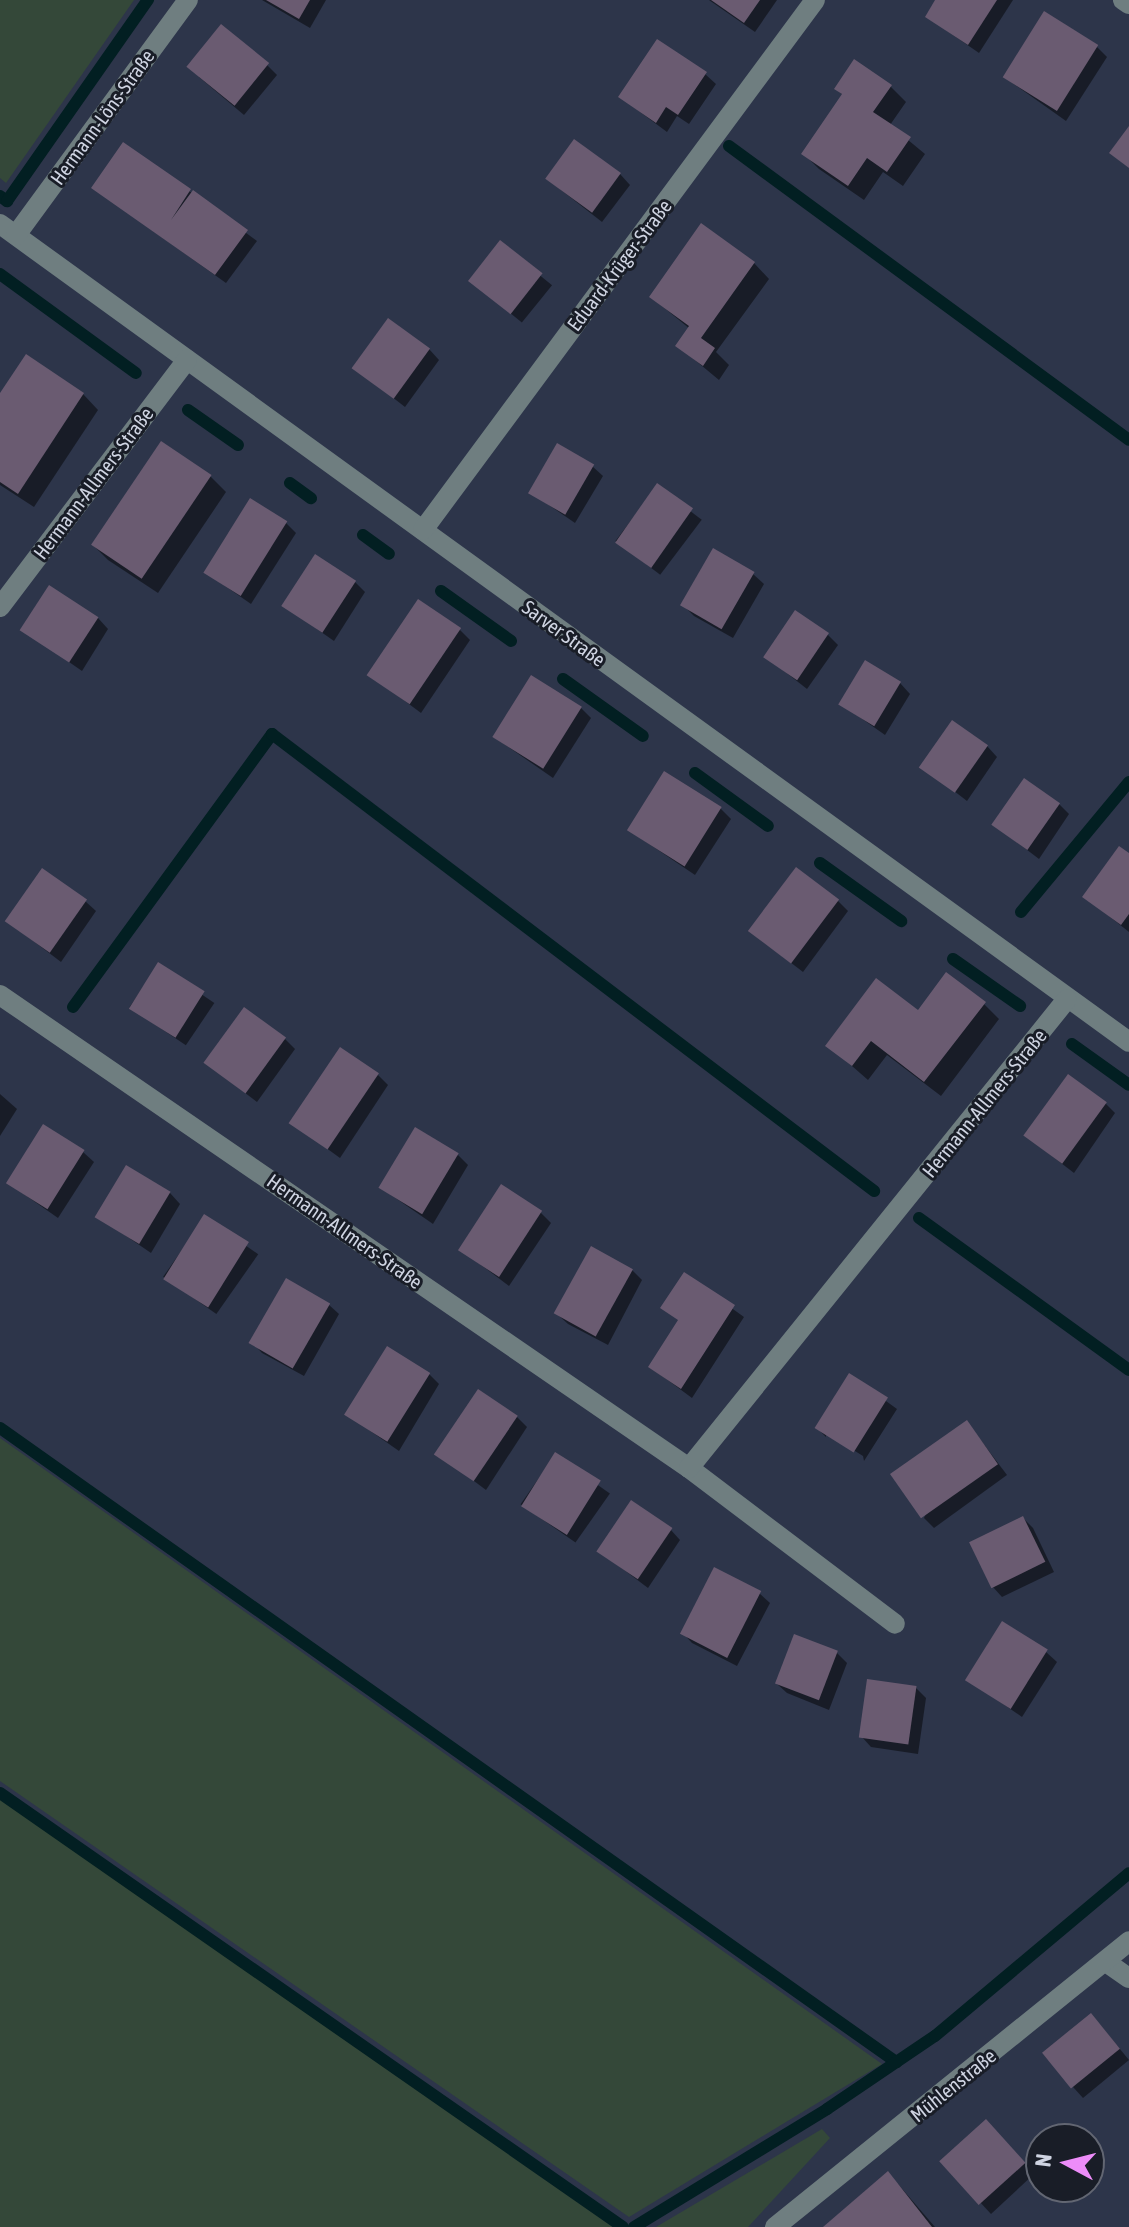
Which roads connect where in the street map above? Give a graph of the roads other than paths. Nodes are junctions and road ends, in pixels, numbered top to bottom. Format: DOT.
graph roads {
  1 [pos="188,0"];
  2 [pos="815,0"];
  3 [pos="1123,0"];
  4 [pos="1129,4"];
  5 [pos="8,229"];
  6 [pos="187,360"];
  7 [pos="423,530"];
  8 [pos="0,607"];
  9 [pos="0,995"];
  10 [pos="1067,999"];
  11 [pos="1129,1042"];
  12 [pos="689,1468"];
  13 [pos="895,1624"];
  14 [pos="1129,1941"];
  15 [pos="1106,1962"];
  16 [pos="1129,1978"];
  17 [pos="775,2227"];
  1 -- 5 [label="street, Hermann-Löns-Straße"];
  2 -- 7 [label="street, Eduard-Krüger-Straße"];
  3 -- 4 [label="street"];
  5 -- 6 [label="street, Sarver Straße"];
  6 -- 7 [label="street, Sarver Straße"];
  6 -- 8 [label="street, Hermann-Allmers-Straße"];
  7 -- 10 [label="street, Sarver Straße"];
  9 -- 12 [label="street, Hermann-Allmers-Straße"];
  10 -- 11 [label="street, Sarver Straße"];
  10 -- 12 [label="street, Hermann-Allmers-Straße"];
  12 -- 13 [label="street, Hermann-Allmers-Straße"];
  14 -- 15 [label="street, Mühlenstraße"];
  15 -- 16 [label="street"];
  15 -- 17 [label="street, Mühlenstraße"];
}
